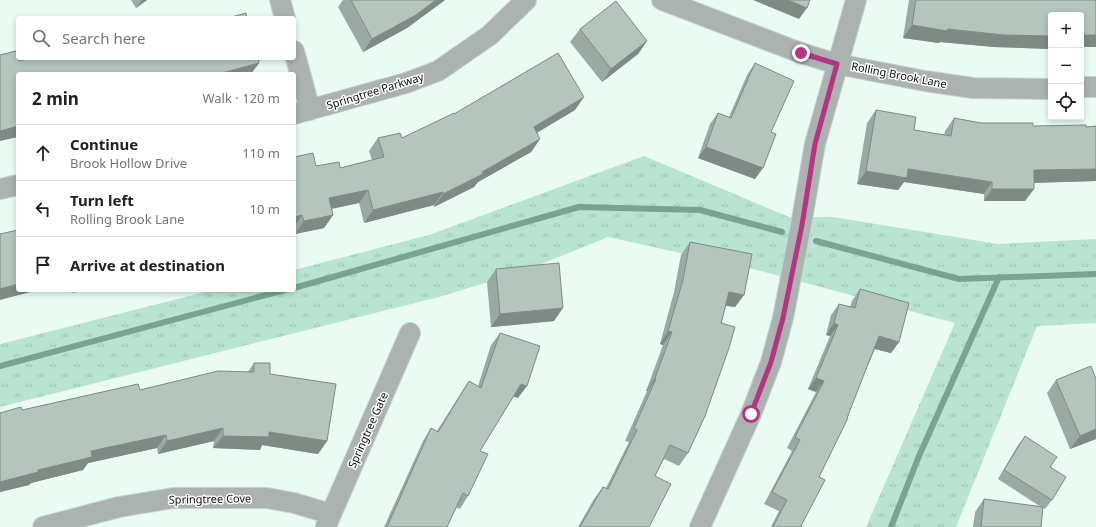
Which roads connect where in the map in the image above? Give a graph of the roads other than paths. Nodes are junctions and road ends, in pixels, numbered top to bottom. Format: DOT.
graph roads {
  1 [pos="280,0"];
  2 [pos="526,0"];
  3 [pos="662,0"];
  4 [pos="856,0"];
  5 [pos="284,16"];
  6 [pos="295,60"];
  7 [pos="837,64"];
  8 [pos="1084,87"];
  9 [pos="1096,87"];
  10 [pos="1048,89"];
  11 [pos="302,112"];
  12 [pos="16,185"];
  13 [pos="0,189"];
  14 [pos="410,333"];
  15 [pos="328,521"];
  16 [pos="43,527"];
  17 [pos="700,527"];
  1 -- 5 [label="street"];
  2 -- 11 [label="street, Springtree Parkway"];
  3 -- 7 [label="street, Rolling Brook Lane"];
  4 -- 7 [label="street"];
  6 -- 11 [label="street"];
  7 -- 10 [label="street, Rolling Brook Lane"];
  7 -- 17 [label="street"];
  8 -- 9 [label="street"];
  12 -- 13 [label="street"];
  14 -- 15 [label="street, Springtree Gate"];
  15 -- 16 [label="street, Springtree Cove"];
}
